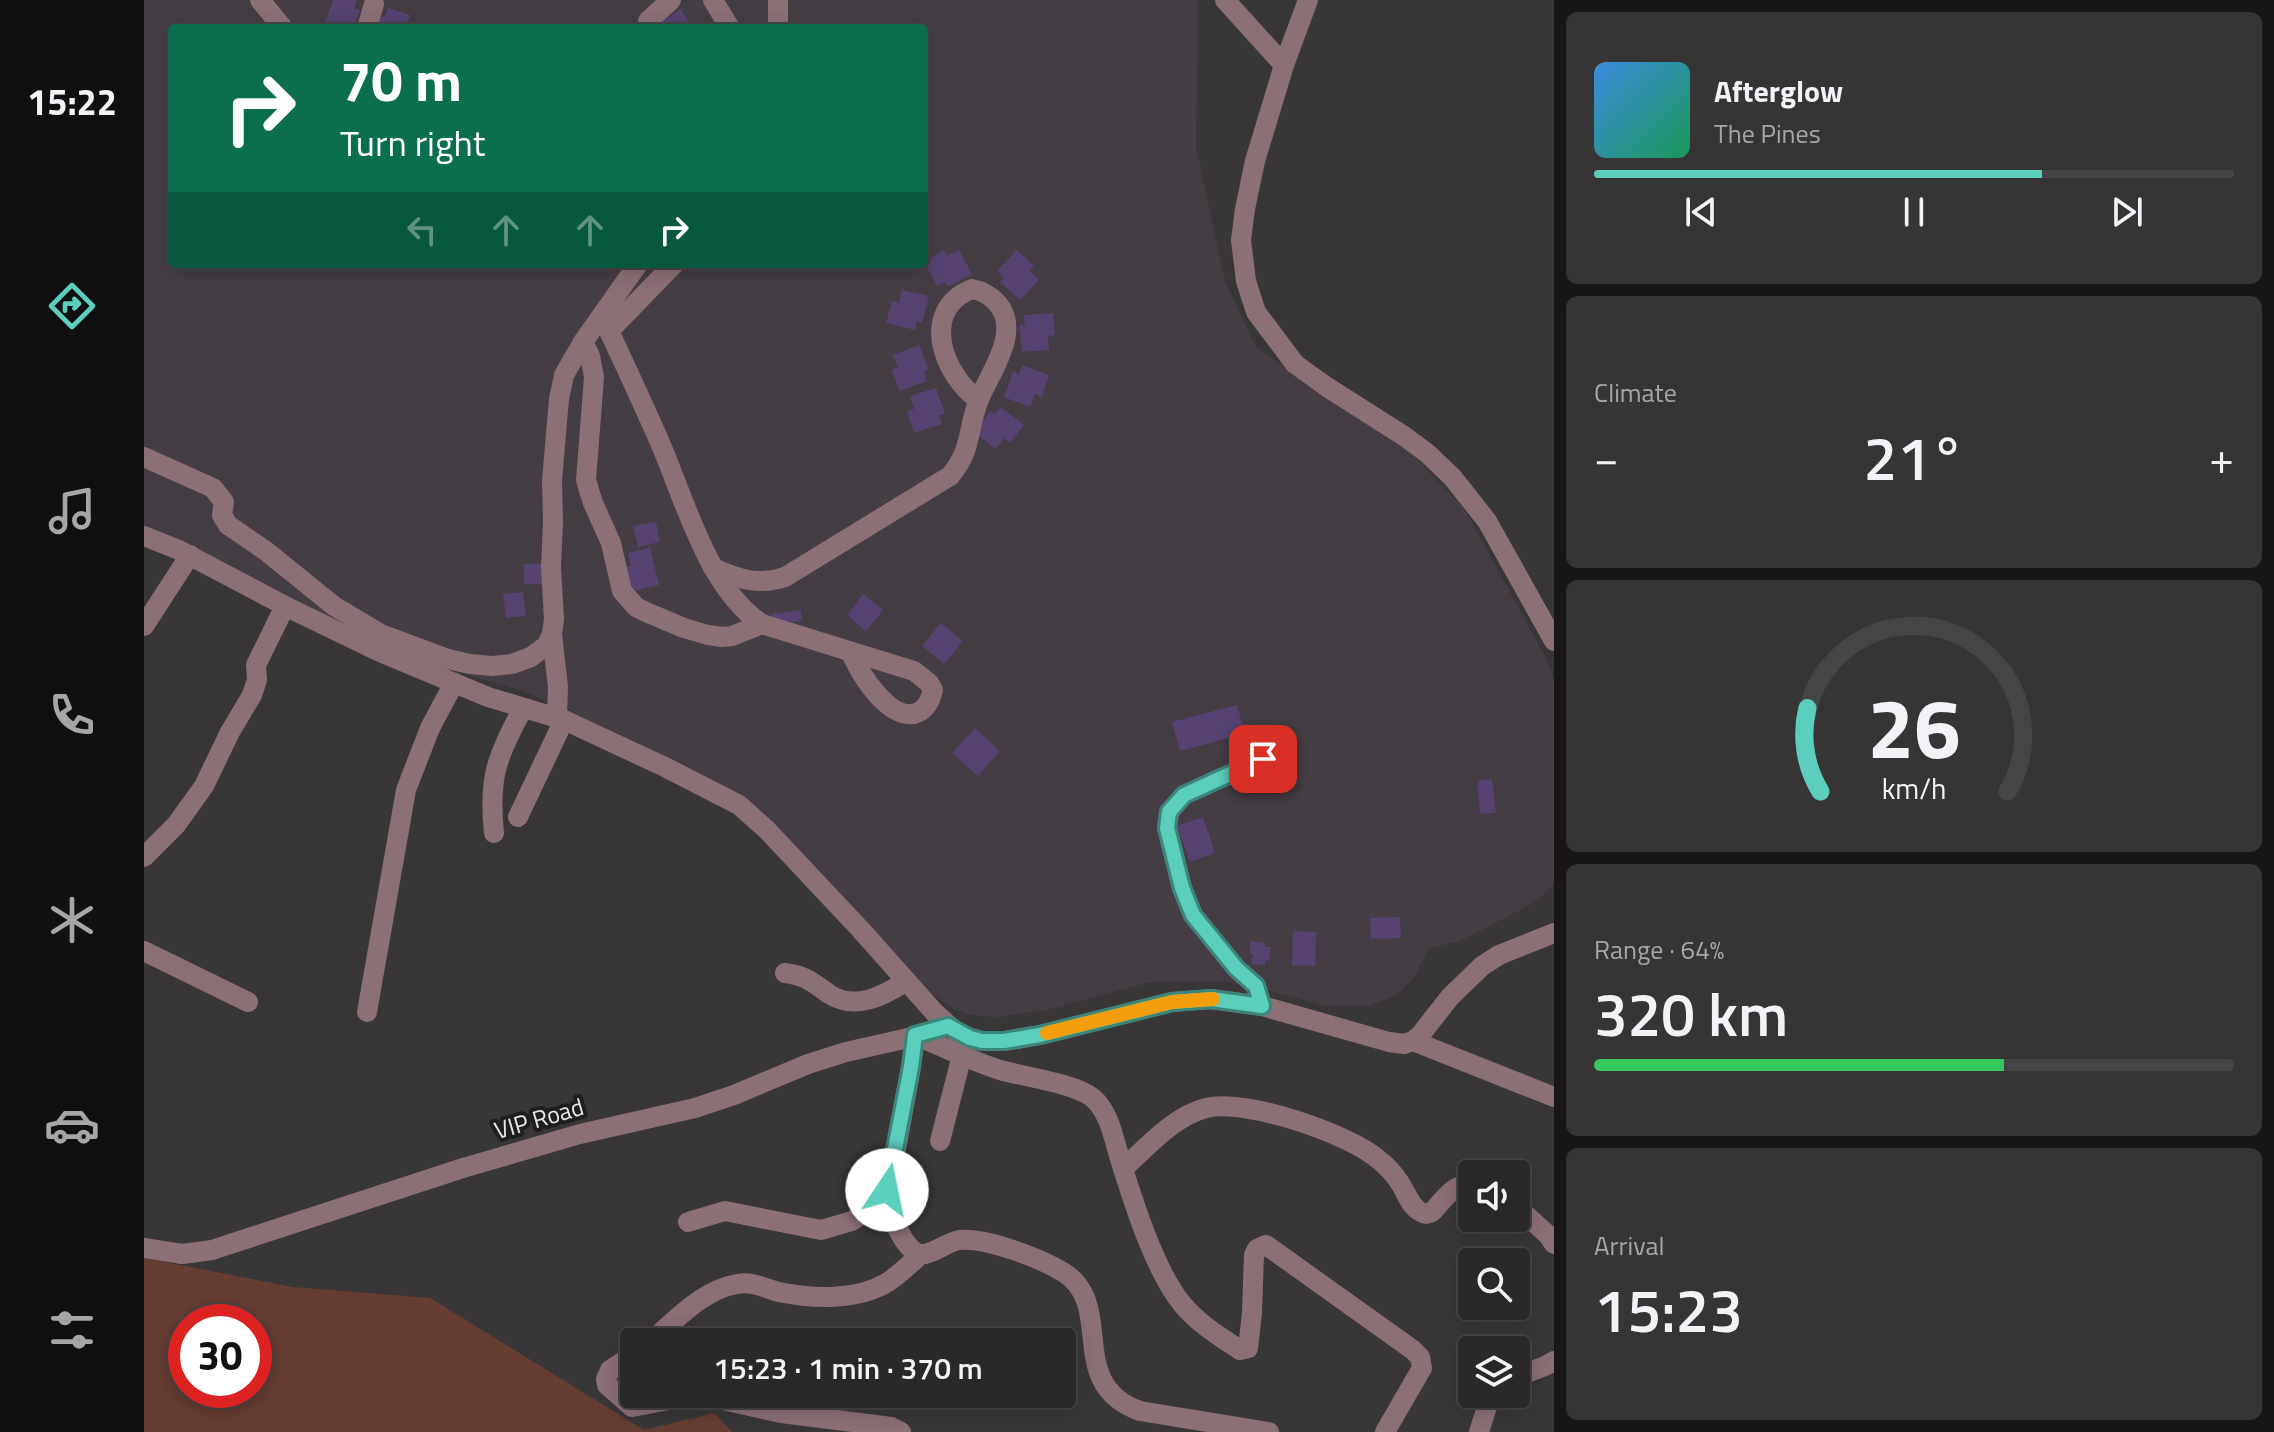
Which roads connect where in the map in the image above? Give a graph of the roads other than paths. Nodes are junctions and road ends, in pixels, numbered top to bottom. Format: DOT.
graph roads {
  1 [pos="260,0"];
  2 [pos="671,0"];
  3 [pos="713,0"];
  4 [pos="778,0"];
  5 [pos="1225,0"];
  6 [pos="1308,0"];
  7 [pos="374,4"];
  8 [pos="648,21"];
  9 [pos="278,24"];
  10 [pos="368,24"];
  11 [pos="728,24"];
  12 [pos="778,24"];
  13 [pos="1284,65"];
  14 [pos="636,268"];
  15 [pos="669,268"];
  16 [pos="606,323"];
  17 [pos="583,342"];
  18 [pos="979,400"];
  19 [pos="144,457"];
  20 [pos="144,536"];
  21 [pos="190,555"];
  22 [pos="713,568"];
  23 [pos="285,606"];
  24 [pos="762,624"];
  25 [pos="144,626"];
  26 [pos="552,634"];
  27 [pos="1554,641"];
  28 [pos="851,652"];
  29 [pos="454,683"];
  30 [pos="523,708"];
  31 [pos="560,718"];
  32 [pos="1263,759"];
  33 [pos="518,817"];
  34 [pos="494,833"];
  35 [pos="144,857"];
  36 [pos="1554,933"];
  37 [pos="144,951"];
  38 [pos="785,973"];
  39 [pos="905,982"];
  40 [pos="248,1002"];
  41 [pos="1262,1006"];
  42 [pos="367,1012"];
  43 [pos="948,1026"];
  44 [pos="915,1035"];
  45 [pos="1413,1041"];
  46 [pos="962,1055"];
  47 [pos="1554,1097"];
  48 [pos="940,1141"];
  49 [pos="1123,1169"];
  50 [pos="1458,1187"];
  51 [pos="887,1198"];
  52 [pos="1530,1219"];
  53 [pos="688,1222"];
  54 [pos="1554,1244"];
  55 [pos="144,1248"];
  56 [pos="921,1254"];
  57 [pos="666,1328"];
  58 [pos="1554,1361"];
  59 [pos="620,1363"];
  60 [pos="1530,1371"];
  61 [pos="620,1396"];
  62 [pos="759,1408"];
  63 [pos="1487,1408"];
  64 [pos="901,1432"];
  65 [pos="1269,1432"];
  66 [pos="1385,1432"];
  67 [pos="1479,1432"];
  1 -- 9 [label="street"];
  2 -- 8 [label="street"];
  3 -- 11 [label="street"];
  4 -- 12 [label="street"];
  5 -- 13 [label="street"];
  6 -- 13 [label="street"];
  7 -- 10 [label="street"];
  13 -- 27 [label="street"];
  14 -- 16 [label="street"];
  15 -- 16 [label="street"];
  16 -- 17 [label="street"];
  16 -- 22 [label="street"];
  17 -- 24 [label="street"];
  17 -- 26 [label="street"];
  18 -- 18 [label="street"];
  18 -- 22 [label="street"];
  19 -- 26 [label="street"];
  20 -- 21 [label="street"];
  21 -- 23 [label="street"];
  21 -- 25 [label="street"];
  22 -- 24 [label="street"];
  23 -- 29 [label="street"];
  23 -- 35 [label="street"];
  24 -- 28 [label="street"];
  26 -- 31 [label="street"];
  29 -- 30 [label="street"];
  29 -- 42 [label="street"];
  30 -- 31 [label="street"];
  30 -- 34 [label="street"];
  31 -- 33 [label="street"];
  31 -- 39 [label="street"];
  32 -- 41 [label="street"];
  36 -- 45 [label="street"];
  37 -- 40 [label="street"];
  38 -- 39 [label="street"];
  39 -- 43 [label="street"];
  41 -- 43 [label="street"];
  41 -- 45 [label="street"];
  43 -- 44 [label="street, VIP Road"];
  44 -- 46 [label="street"];
  44 -- 51 [label="street"];
  44 -- 55 [label="street, VIP Road"];
  45 -- 47 [label="street"];
  46 -- 48 [label="street"];
  46 -- 49 [label="street"];
  49 -- 50 [label="street"];
  49 -- 66 [label="street"];
  51 -- 53 [label="street"];
  51 -- 56 [label="street"];
  52 -- 54 [label="street"];
  56 -- 57 [label="street"];
  56 -- 65 [label="street"];
  58 -- 60 [label="street"];
  59 -- 61 [label="street"];
  62 -- 64 [label="street"];
  63 -- 67 [label="street"];
}
